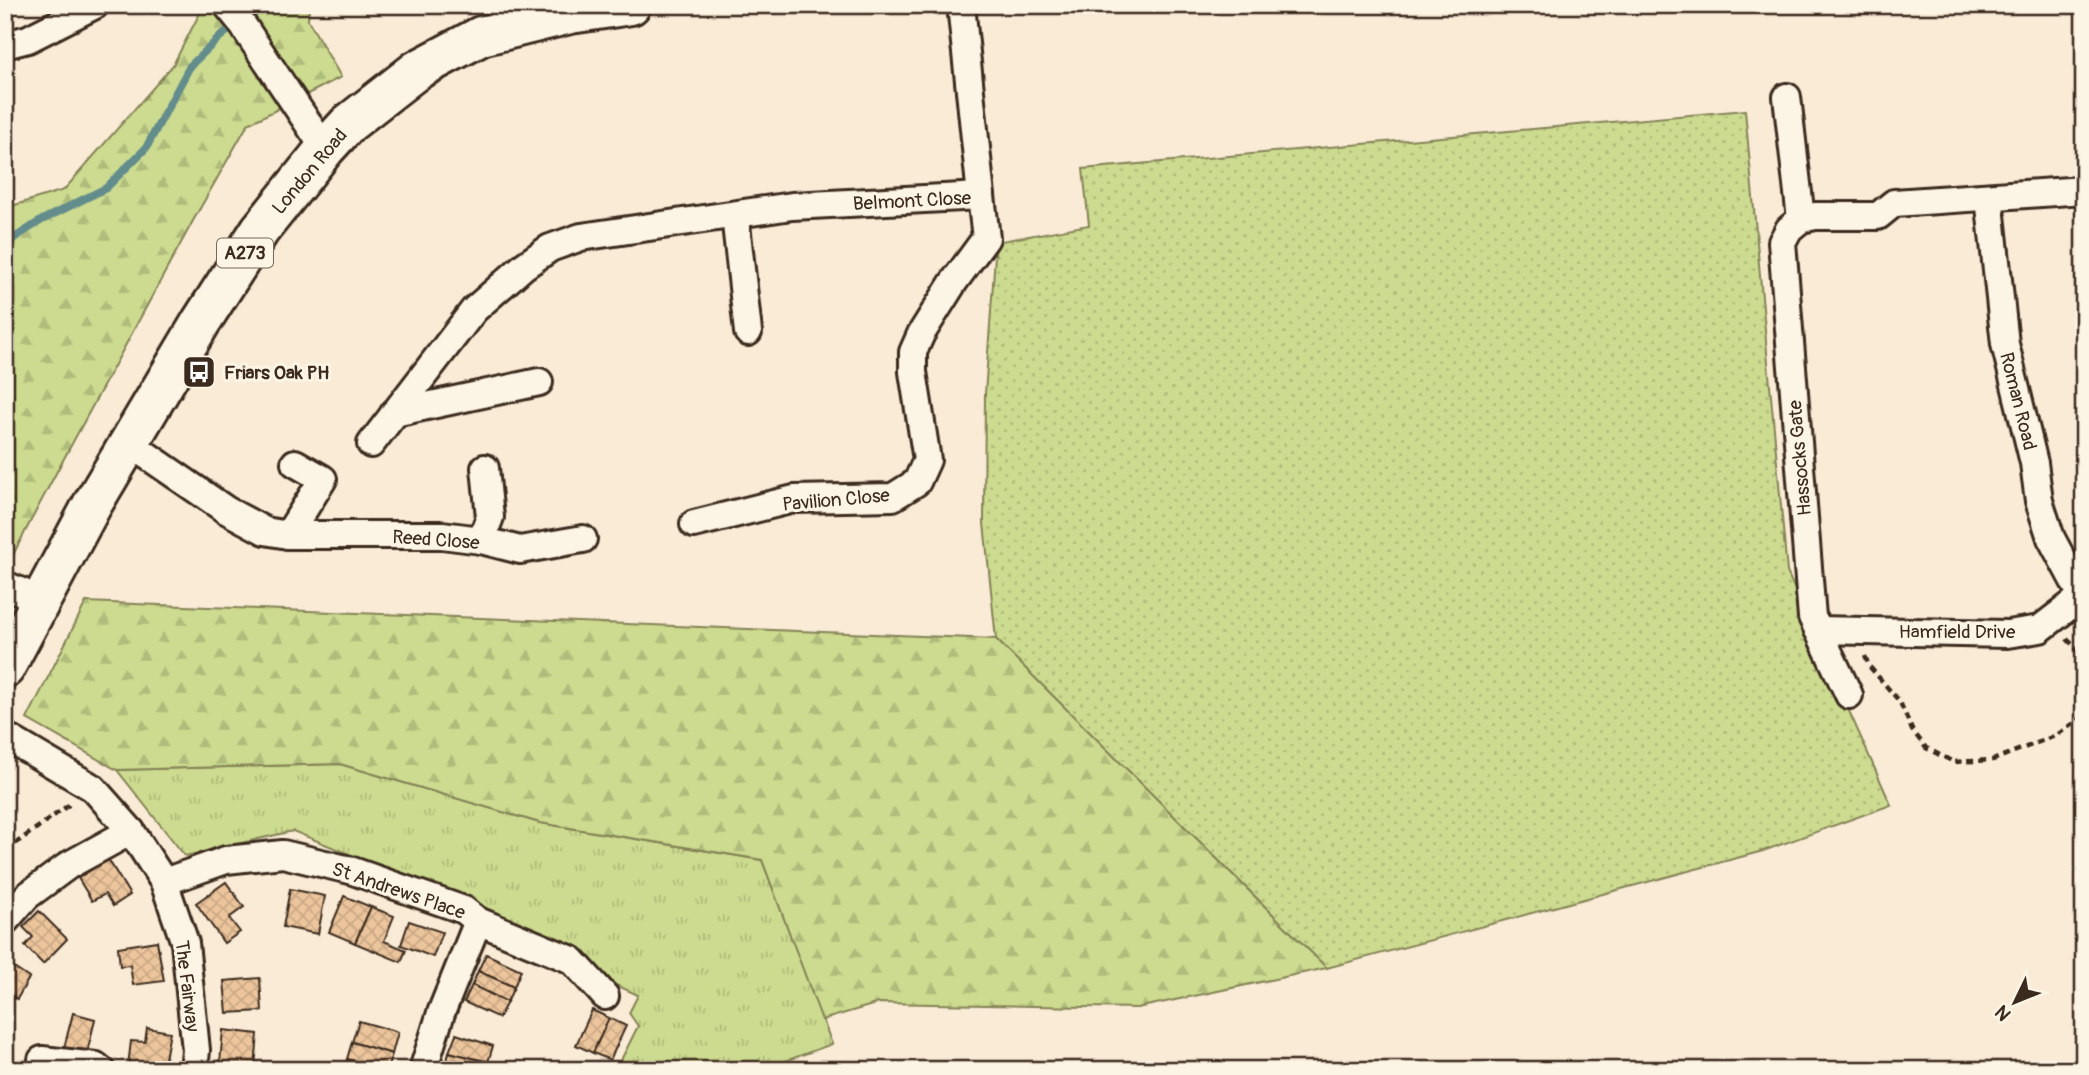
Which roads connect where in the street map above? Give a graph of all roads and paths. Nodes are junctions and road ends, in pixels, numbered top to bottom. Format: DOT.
graph roads {
  1 [pos="95,5"];
  2 [pos="227,5"];
  3 [pos="631,5"];
  4 [pos="961,5"];
  5 [pos="5,45"];
  6 [pos="1787,97"];
  7 [pos="325,149"];
  8 [pos="2084,190"];
  9 [pos="981,196"];
  10 [pos="1989,197"];
  11 [pos="735,215"];
  12 [pos="1801,219"];
  13 [pos="748,332"];
  14 [pos="539,382"];
  15 [pos="394,413"];
  16 [pos="129,443"];
  17 [pos="371,444"];
  18 [pos="296,463"];
  19 [pos="485,468"];
  20 [pos="694,524"];
  21 [pos="288,535"];
  22 [pos="583,538"];
  23 [pos="481,540"];
  24 [pos="5,585"];
  25 [pos="2083,595"];
  26 [pos="38,605"];
  27 [pos="1818,630"];
  28 [pos="1856,631"];
  29 [pos="5,668"];
  30 [pos="1849,695"];
  31 [pos="2084,716"];
  32 [pos="5,736"];
  33 [pos="93,788"];
  34 [pos="131,831"];
  35 [pos="5,851"];
  36 [pos="163,882"];
  37 [pos="478,920"];
  38 [pos="5,921"];
  39 [pos="605,996"];
  40 [pos="42,1060"];
  41 [pos="101,1070"];
  42 [pos="194,1070"];
  43 [pos="423,1070"];
  1 -- 5 [label="street"];
  2 -- 7 [label="street"];
  3 -- 7 [label="main road, London Road / A273"];
  4 -- 9 [label="street, Belmont Close"];
  6 -- 12 [label="street"];
  7 -- 16 [label="main road, London Road / A273"];
  8 -- 10 [label="street"];
  9 -- 11 [label="street, Belmont Close"];
  9 -- 20 [label="street, Pavilion Close"];
  10 -- 12 [label="street"];
  10 -- 25 [label="street, Roman Road"];
  11 -- 13 [label="street"];
  11 -- 15 [label="street, Belmont Close"];
  12 -- 27 [label="street, Hassocks Gate"];
  14 -- 15 [label="street"];
  15 -- 17 [label="street, Belmont Close"];
  16 -- 21 [label="street, Reed Close"];
  16 -- 26 [label="main road, London Road / A273"];
  18 -- 21 [label="street"];
  19 -- 23 [label="street"];
  21 -- 23 [label="street, Reed Close"];
  22 -- 23 [label="street, Reed Close"];
  24 -- 26 [label="street"];
  25 -- 28 [label="street, Hamfield Drive"];
  26 -- 29 [label="main road, London Road / A273"];
  27 -- 28 [label="street, Hamfield Drive"];
  27 -- 30 [label="street, Hassocks Gate"];
  28 -- 31 [label="path"];
  32 -- 33 [label="street, The Fairway"];
  33 -- 34 [label="street, The Fairway"];
  33 -- 35 [label="path"];
  34 -- 36 [label="street, The Fairway"];
  34 -- 38 [label="street"];
  36 -- 37 [label="street, St Andrews Place"];
  36 -- 42 [label="street, The Fairway"];
  37 -- 39 [label="street"];
  37 -- 43 [label="street, St Andrews Place"];
  40 -- 41 [label="street"];
}
